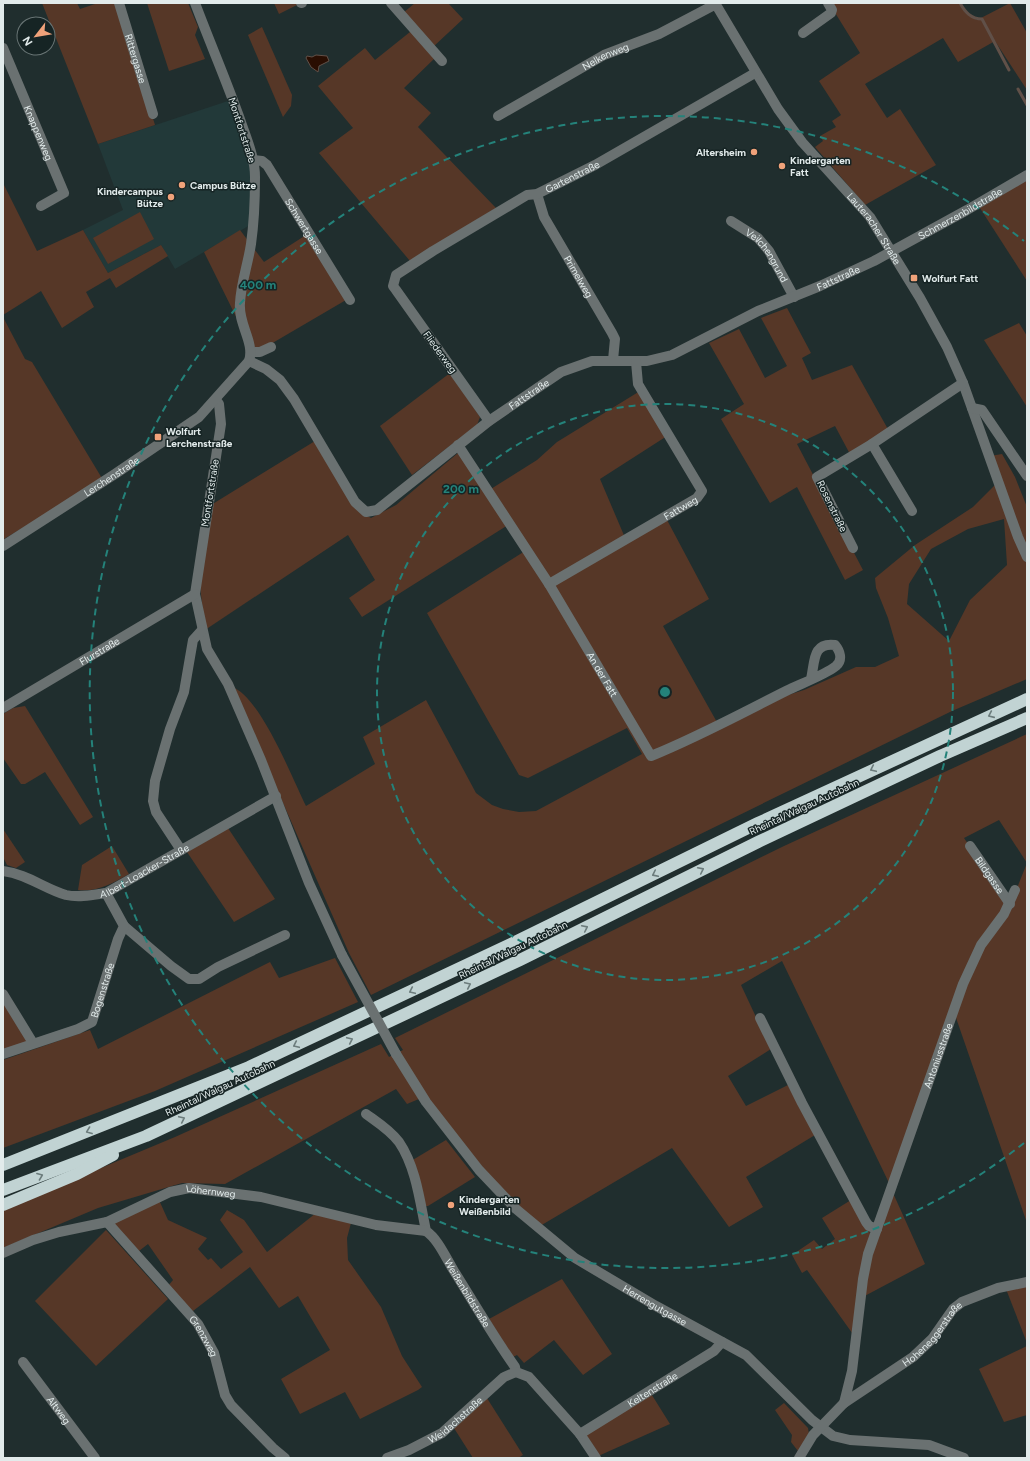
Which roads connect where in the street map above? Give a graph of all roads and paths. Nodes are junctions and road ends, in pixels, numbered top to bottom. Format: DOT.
graph roads {
  1 [pos="119,3"];
  2 [pos="195,3"];
  3 [pos="716,3"];
  4 [pos="828,3"];
  5 [pos="393,5"];
  6 [pos="803,33"];
  7 [pos="3,48"];
  8 [pos="442,61"];
  9 [pos="755,73"];
  10 [pos="153,114"];
  11 [pos="498,116"];
  12 [pos="253,160"];
  13 [pos="1027,174"];
  14 [pos="537,194"];
  15 [pos="41,206"];
  16 [pos="731,221"];
  17 [pos="893,251"];
  18 [pos="394,282"];
  19 [pos="794,297"];
  20 [pos="350,300"];
  21 [pos="271,347"];
  22 [pos="250,357"];
  23 [pos="613,360"];
  24 [pos="636,362"];
  25 [pos="963,383"];
  26 [pos="216,400"];
  27 [pos="972,408"];
  28 [pos="489,421"];
  29 [pos="872,444"];
  30 [pos="458,445"];
  31 [pos="1027,476"];
  32 [pos="912,511"];
  33 [pos="3,546"];
  34 [pos="854,548"];
  35 [pos="1027,557"];
  36 [pos="549,584"];
  37 [pos="195,594"];
  38 [pos="202,630"];
  39 [pos="811,679"];
  40 [pos="1027,699"];
  41 [pos="3,708"];
  42 [pos="1027,718"];
  43 [pos="276,796"];
  44 [pos="970,846"];
  45 [pos="180,850"];
  46 [pos="3,871"];
  47 [pos="1015,890"];
  48 [pos="106,893"];
  49 [pos="1010,904"];
  50 [pos="124,926"];
  51 [pos="285,935"];
  52 [pos="3,994"];
  53 [pos="760,1018"];
  54 [pos="33,1043"];
  55 [pos="3,1054"];
  56 [pos="366,1114"];
  57 [pos="146,1136"];
  58 [pos="3,1165"];
  59 [pos="3,1190"];
  60 [pos="3,1205"];
  61 [pos="107,1222"];
  62 [pos="876,1229"];
  63 [pos="426,1231"];
  64 [pos="3,1253"];
  65 [pos="1027,1282"];
  66 [pos="722,1342"];
  67 [pos="23,1362"];
  68 [pos="516,1372"];
  69 [pos="844,1403"];
  70 [pos="820,1427"];
  71 [pos="580,1434"];
  72 [pos="95,1458"];
  73 [pos="285,1458"];
  74 [pos="387,1458"];
  75 [pos="596,1458"];
  76 [pos="799,1458"];
  77 [pos="964,1458"];
  1 -- 10 [label="street, Rittergasse"];
  2 -- 12 [label="street, Montfortstraße"];
  3 -- 9 [label="street, Lauteracher Straße"];
  3 -- 11 [label="street, Nelkenweg"];
  4 -- 6 [label="street"];
  5 -- 8 [label="street"];
  7 -- 15 [label="street, Knappenweg"];
  9 -- 14 [label="street, Gartenstraße"];
  9 -- 17 [label="street, Lauteracher Straße"];
  12 -- 20 [label="street, Schwertgasse"];
  12 -- 22 [label="street, Montfortstraße"];
  13 -- 17 [label="street, Schmerzenbildstraße"];
  14 -- 18 [label="street, Gartenstraße"];
  14 -- 23 [label="street, Primelweg"];
  16 -- 19 [label="street, Veilchengrund"];
  17 -- 19 [label="street, Fattstraße"];
  17 -- 25 [label="street, Lauteracher Straße"];
  18 -- 28 [label="street, Fliederweg"];
  19 -- 24 [label="street, Fattstraße"];
  21 -- 22 [label="street"];
  22 -- 26 [label="street"];
  22 -- 30 [label="street, Fattstraße"];
  23 -- 24 [label="street, Fattstraße"];
  23 -- 28 [label="street, Fattstraße"];
  24 -- 36 [label="street, Fattweg"];
  25 -- 27 [label="street, Lauteracher Straße"];
  25 -- 29 [label="street, Rosenstraße"];
  26 -- 33 [label="street, Lerchenstraße"];
  26 -- 37 [label="street, Montfortstraße"];
  27 -- 31 [label="street"];
  27 -- 35 [label="street, Lauteracher Straße"];
  28 -- 30 [label="street, Fattstraße"];
  29 -- 32 [label="street"];
  29 -- 34 [label="street, Rosenstraße"];
  30 -- 36 [label="street, An der Fatt"];
  36 -- 39 [label="street, An der Fatt"];
  37 -- 38 [label="street, Montfortstraße"];
  37 -- 41 [label="street, Flurstraße"];
  38 -- 43 [label="street"];
  38 -- 45 [label="street"];
  40 -- 58 [label="highway, Rheintal/Walgau Autobahn, one-way"];
  57 -- 42 [label="highway, Rheintal/Walgau Autobahn, one-way"];
  43 -- 45 [label="street, Albert-Loacker-Straße"];
  43 -- 66 [label="street, Herrengutgasse, bridge"];
  44 -- 49 [label="street, Bildgasse"];
  45 -- 48 [label="street, Albert-Loacker-Straße"];
  46 -- 48 [label="street, Albert-Loacker-Straße"];
  47 -- 49 [label="street, Antoniusstraße"];
  48 -- 50 [label="street"];
  49 -- 62 [label="street, Antoniusstraße"];
  50 -- 51 [label="street"];
  50 -- 54 [label="street, Bogenstraße"];
  52 -- 54 [label="street"];
  53 -- 62 [label="street"];
  54 -- 55 [label="street, Bogenstraße"];
  56 -- 63 [label="street, Weißenbildstraße"];
  59 -- 57 [label="highway, Rheintal/Walgau Autobahn, one-way"];
  57 -- 60 [label="highway"];
  61 -- 63 [label="street, Löhernweg"];
  61 -- 64 [label="street, Löhernweg"];
  61 -- 73 [label="street, Grenzweg"];
  62 -- 69 [label="street, Antoniusstraße"];
  63 -- 68 [label="street, Weißenbildstraße"];
  65 -- 69 [label="street, Hoheneggerstraße"];
  66 -- 70 [label="street, Herrengutgasse"];
  66 -- 71 [label="street, Keltenstraße"];
  67 -- 72 [label="street, Altweg"];
  68 -- 71 [label="street"];
  68 -- 74 [label="street, Weidachstraße"];
  69 -- 70 [label="street"];
  70 -- 76 [label="street"];
  70 -- 77 [label="street, Herrengutgasse"];
  71 -- 75 [label="street"];
}
